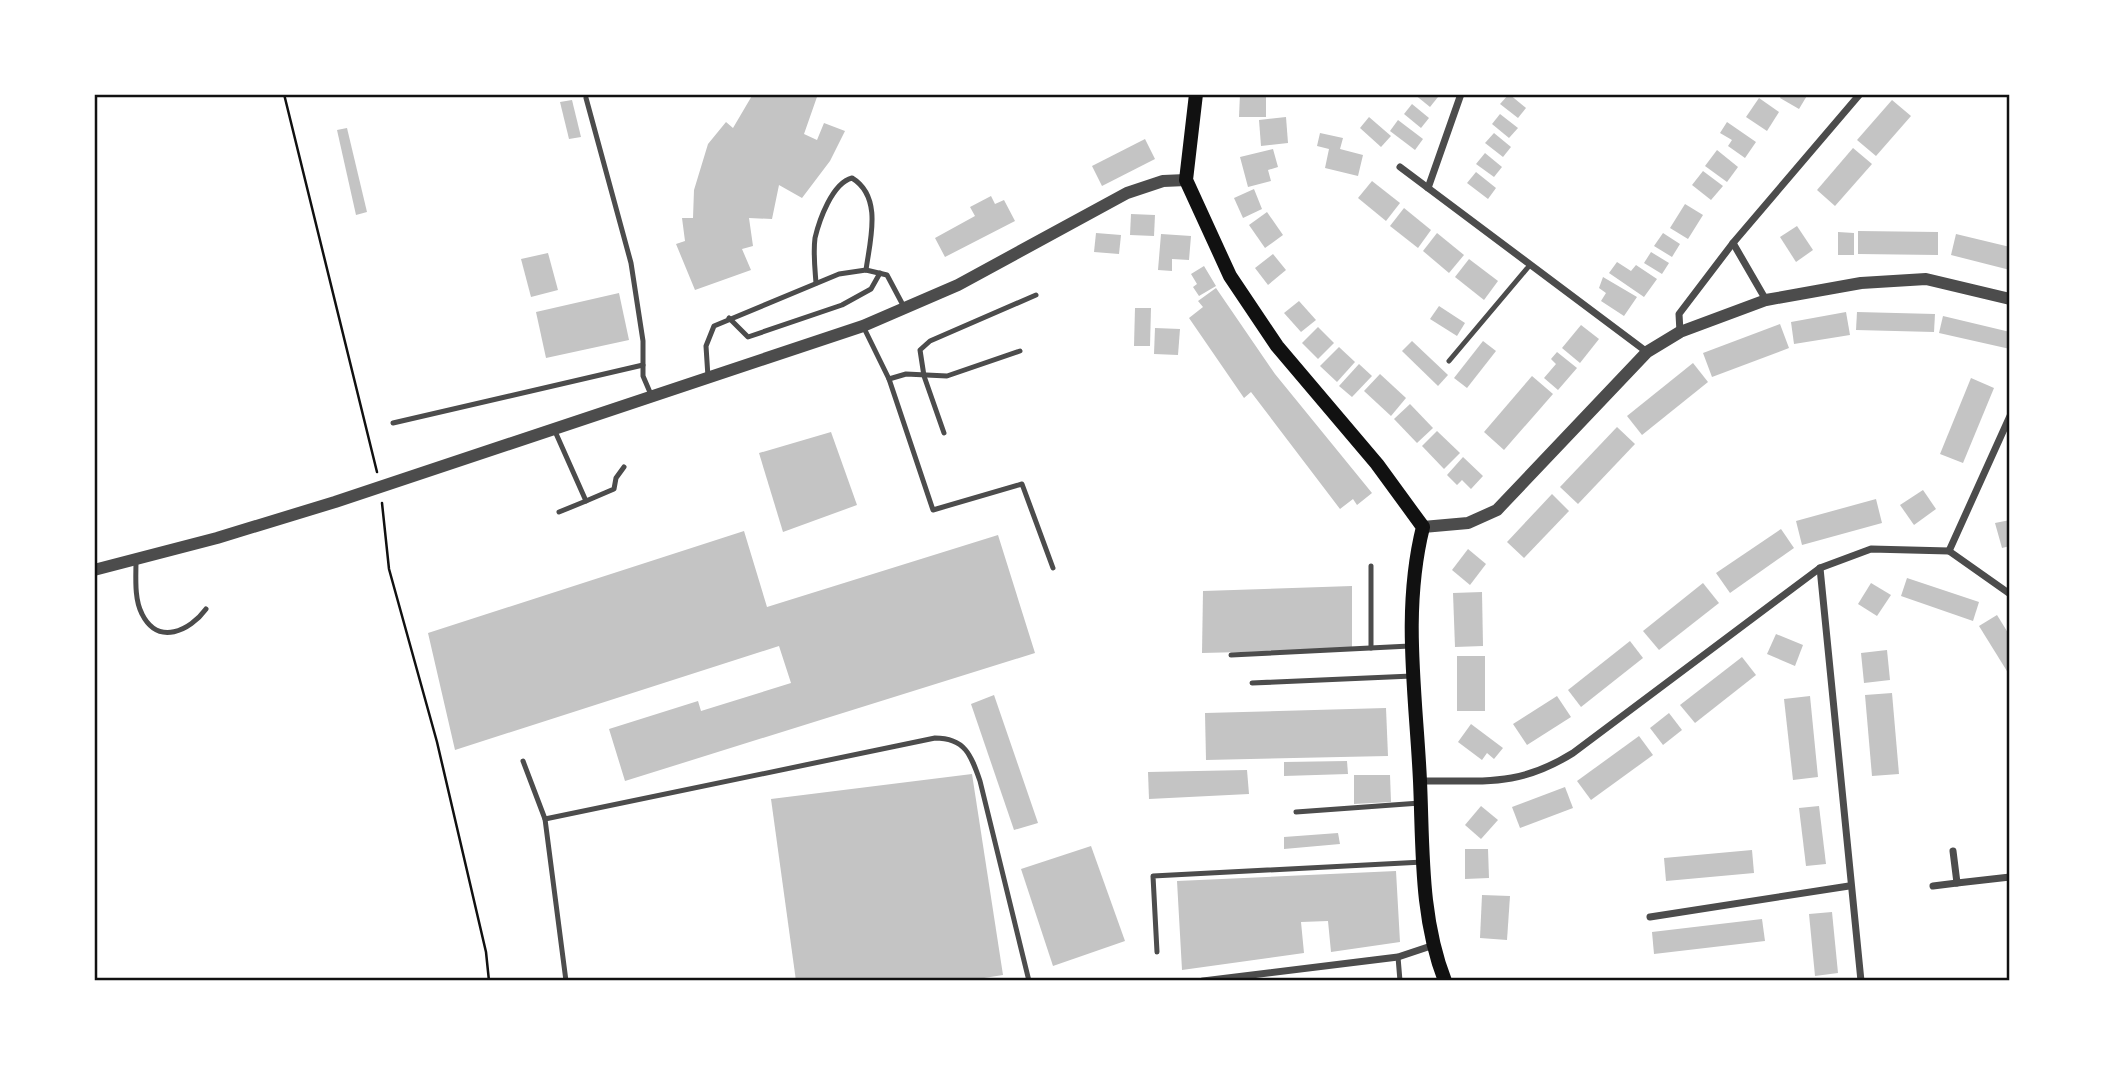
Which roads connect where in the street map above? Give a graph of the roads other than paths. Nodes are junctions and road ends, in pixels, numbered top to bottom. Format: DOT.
graph roads {
  1 [pos="1196,94"];
  2 [pos="1461,94"];
  3 [pos="1860,94"];
  4 [pos="586,98"];
  5 [pos="1400,167"];
  6 [pos="1186,180"];
  7 [pos="1428,188"];
  8 [pos="1733,243"];
  9 [pos="1530,265"];
  10 [pos="866,270"];
  11 [pos="880,273"];
  12 [pos="816,284"];
  13 [pos="1036,295"];
  14 [pos="2010,299"];
  15 [pos="1766,300"];
  16 [pos="905,310"];
  17 [pos="729,318"];
  18 [pos="863,326"];
  19 [pos="1680,332"];
  20 [pos="1020,351"];
  21 [pos="1647,352"];
  22 [pos="1449,361"];
  23 [pos="643,365"];
  24 [pos="925,376"];
  25 [pos="708,377"];
  26 [pos="889,379"];
  27 [pos="652,397"];
  28 [pos="2010,416"];
  29 [pos="393,422"];
  30 [pos="554,429"];
  31 [pos="944,433"];
  32 [pos="624,467"];
  33 [pos="586,501"];
  34 [pos="559,512"];
  35 [pos="1423,527"];
  36 [pos="1949,551"];
  37 [pos="136,560"];
  38 [pos="1371,566"];
  39 [pos="1054,568"];
  40 [pos="1820,568"];
  41 [pos="94,569"];
  42 [pos="2010,594"];
  43 [pos="206,609"];
  44 [pos="1409,646"];
  45 [pos="1371,648"];
  46 [pos="1231,655"];
  47 [pos="1412,676"];
  48 [pos="1252,683"];
  49 [pos="523,761"];
  50 [pos="1420,781"];
  51 [pos="1420,803"];
  52 [pos="1296,813"];
  53 [pos="545,819"];
  54 [pos="1953,851"];
  55 [pos="1423,862"];
  56 [pos="2010,877"];
  57 [pos="1956,883"];
  58 [pos="1849,886"];
  59 [pos="1933,886"];
  60 [pos="1650,917"];
  61 [pos="1432,946"];
  62 [pos="1157,952"];
  63 [pos="1398,957"];
  64 [pos="1204,980"];
  65 [pos="565,981"];
  66 [pos="1030,981"];
  67 [pos="1400,981"];
  68 [pos="1445,981"];
  69 [pos="1861,981"];
  1 -- 6 [label="main road"];
  2 -- 7 [label="street"];
  3 -- 8 [label="street"];
  4 -- 23 [label="lane"];
  5 -- 7 [label="street"];
  6 -- 16 [label="street"];
  6 -- 35 [label="main road"];
  7 -- 9 [label="street"];
  8 -- 15 [label="street"];
  8 -- 19 [label="street"];
  9 -- 21 [label="street"];
  9 -- 22 [label="lane"];
  10 -- 11 [label="lane"];
  10 -- 12 [label="lane"];
  10 -- 12 [label="lane"];
  11 -- 16 [label="lane"];
  11 -- 17 [label="lane"];
  12 -- 17 [label="lane"];
  13 -- 24 [label="lane"];
  14 -- 15 [label="street"];
  15 -- 19 [label="street"];
  16 -- 18 [label="street"];
  17 -- 25 [label="lane"];
  18 -- 25 [label="street"];
  18 -- 26 [label="lane"];
  19 -- 21 [label="street"];
  20 -- 24 [label="lane"];
  21 -- 35 [label="street"];
  23 -- 27 [label="lane"];
  23 -- 29 [label="lane"];
  24 -- 26 [label="lane"];
  24 -- 31 [label="lane"];
  25 -- 27 [label="street"];
  26 -- 39 [label="lane"];
  27 -- 30 [label="street"];
  28 -- 36 [label="street"];
  30 -- 33 [label="lane"];
  30 -- 37 [label="street"];
  32 -- 33 [label="lane"];
  33 -- 34 [label="lane"];
  35 -- 44 [label="main road"];
  36 -- 40 [label="street"];
  36 -- 42 [label="street"];
  37 -- 41 [label="street"];
  37 -- 43 [label="lane"];
  38 -- 45 [label="lane"];
  40 -- 50 [label="street"];
  40 -- 58 [label="street"];
  44 -- 45 [label="lane"];
  44 -- 47 [label="main road"];
  45 -- 46 [label="lane"];
  47 -- 48 [label="lane"];
  47 -- 50 [label="main road"];
  49 -- 53 [label="lane"];
  50 -- 51 [label="main road"];
  51 -- 52 [label="lane"];
  51 -- 55 [label="main road"];
  53 -- 65 [label="lane"];
  53 -- 66 [label="lane"];
  54 -- 57 [label="street"];
  55 -- 61 [label="main road"];
  55 -- 62 [label="lane"];
  56 -- 57 [label="street"];
  57 -- 59 [label="street"];
  58 -- 60 [label="street"];
  58 -- 69 [label="street"];
  61 -- 63 [label="street"];
  61 -- 68 [label="main road"];
  63 -- 64 [label="street"];
  63 -- 67 [label="lane"];
}
